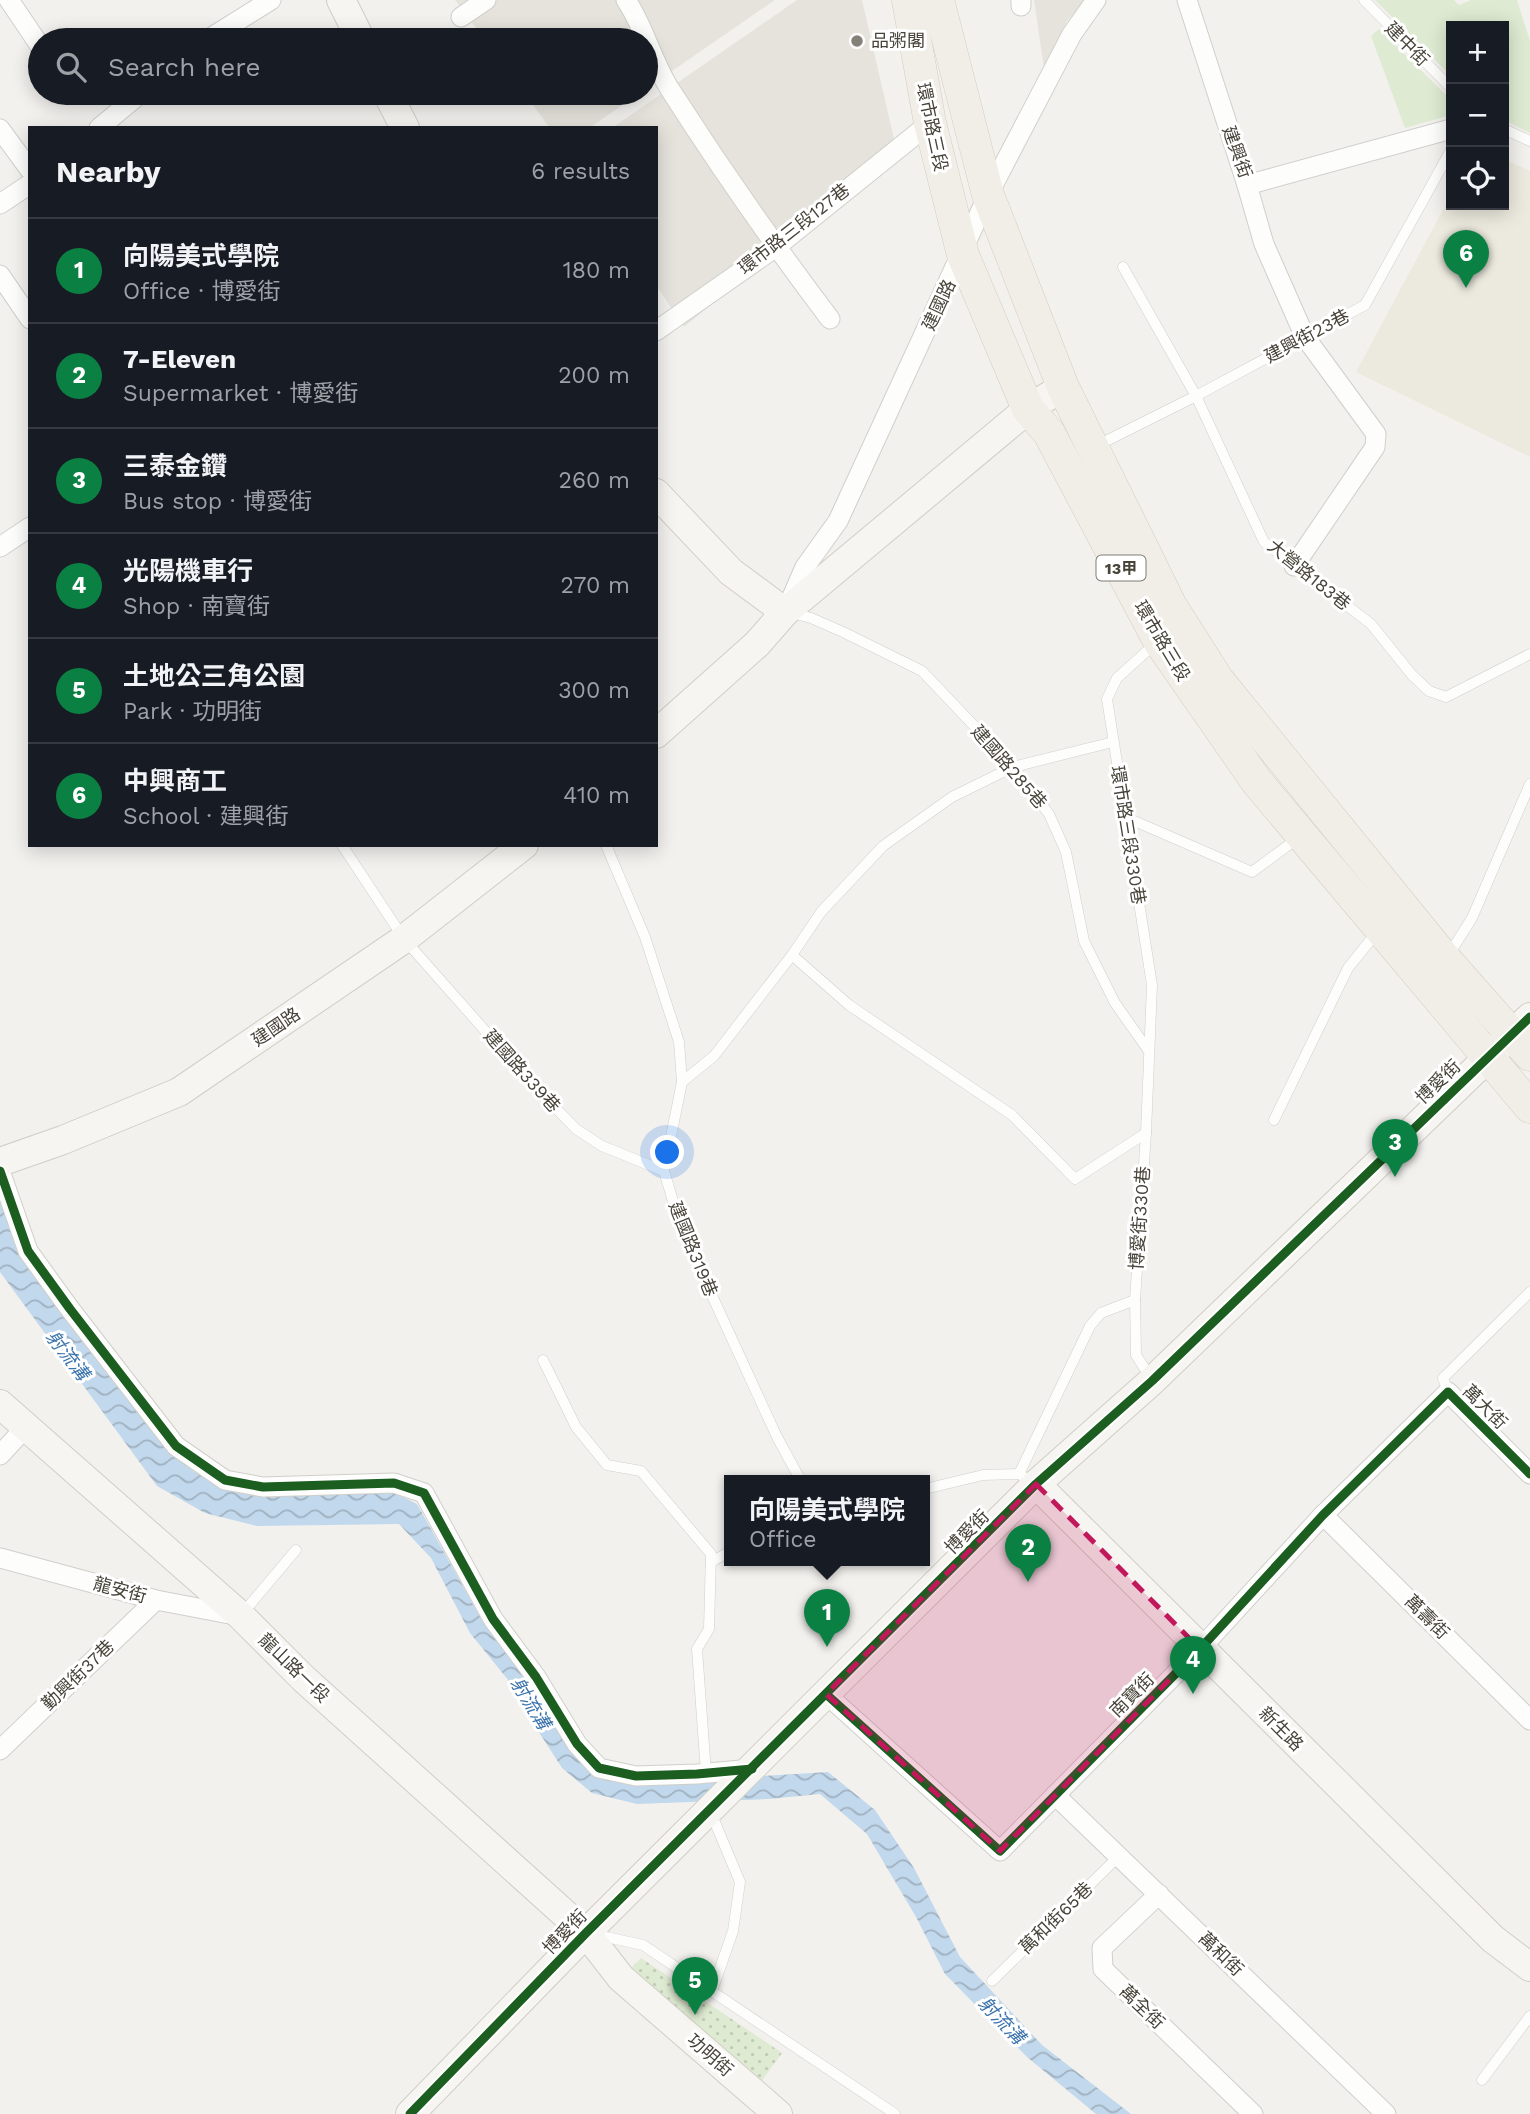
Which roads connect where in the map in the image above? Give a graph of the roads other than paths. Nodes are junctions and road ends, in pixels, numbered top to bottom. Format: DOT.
graph roads {
  1 [pos="9,0"];
  2 [pos="271,0"];
  3 [pos="341,0"];
  4 [pos="486,0"];
  5 [pos="626,0"];
  6 [pos="908,0"];
  7 [pos="938,0"];
  8 [pos="1096,0"];
  9 [pos="1186,0"];
  10 [pos="1364,0"];
  11 [pos="461,17"];
  12 [pos="28,28"];
  13 [pos="226,28"];
  14 [pos="355,28"];
  15 [pos="642,28"];
  16 [pos="658,65"];
  17 [pos="1447,84"];
  18 [pos="127,105"];
  19 [pos="393,105"];
  20 [pos="930,123"];
  21 [pos="101,126"];
  22 [pos="404,126"];
  23 [pos="0,129"];
  24 [pos="1446,131"];
  25 [pos="1509,131"];
  26 [pos="1530,141"];
  27 [pos="1446,159"];
  28 [pos="28,167"];
  29 [pos="28,185"];
  30 [pos="1247,185"];
  31 [pos="988,195"];
  32 [pos="0,204"];
  33 [pos="776,247"];
  34 [pos="963,255"];
  35 [pos="1123,267"];
  36 [pos="0,275"];
  37 [pos="28,316"];
  38 [pos="830,318"];
  39 [pos="658,330"];
  40 [pos="1305,337"];
  41 [pos="1063,387"];
  42 [pos="1196,396"];
  43 [pos="1028,409"];
  44 [pos="1092,448"];
  45 [pos="658,495"];
  46 [pos="28,528"];
  47 [pos="0,547"];
  48 [pos="1294,566"];
  49 [pos="785,612"];
  50 [pos="1159,641"];
  51 [pos="1530,654"];
  52 [pos="658,732"];
  53 [pos="1113,742"];
  54 [pos="1013,767"];
  55 [pos="1530,784"];
  56 [pos="1125,817"];
  57 [pos="1300,836"];
  58 [pos="343,847"];
  59 [pos="521,847"];
  60 [pos="607,847"];
  61 [pos="1379,929"];
  62 [pos="404,939"];
  63 [pos="792,955"];
  64 [pos="1446,960"];
  65 [pos="1524,1035"];
  66 [pos="1149,1051"];
  67 [pos="1487,1056"];
  68 [pos="681,1082"];
  69 [pos="1530,1107"];
  70 [pos="1273,1120"];
  71 [pos="1146,1133"];
  72 [pos="0,1162"];
  73 [pos="0,1171"];
  74 [pos="664,1171"];
  75 [pos="1530,1292"];
  76 [pos="1135,1300"];
  77 [pos="543,1360"];
  78 [pos="1152,1381"];
  79 [pos="1448,1392"];
  80 [pos="0,1404"];
  81 [pos="25,1428"];
  82 [pos="0,1455"];
  83 [pos="1530,1474"];
  84 [pos="799,1475"];
  85 [pos="1028,1479"];
  86 [pos="930,1488"];
  87 [pos="1323,1515"];
  88 [pos="296,1550"];
  89 [pos="724,1555"];
  90 [pos="0,1558"];
  91 [pos="711,1562"];
  92 [pos="156,1600"];
  93 [pos="240,1616"];
  94 [pos="1200,1649"];
  95 [pos="826,1694"];
  96 [pos="1530,1720"];
  97 [pos="0,1750"];
  98 [pos="706,1773"];
  99 [pos="731,1789"];
  100 [pos="1055,1795"];
  101 [pos="1119,1856"];
  102 [pos="1160,1894"];
  103 [pos="586,1933"];
  104 [pos="1530,1967"];
  105 [pos="992,1981"];
  106 [pos="712,1991"];
  107 [pos="1530,2016"];
  108 [pos="1482,2080"];
  109 [pos="1381,2112"];
  110 [pos="410,2114"];
  111 [pos="778,2114"];
  112 [pos="895,2114"];
  113 [pos="1253,2114"];
  1 -- 12 [label="street"];
  2 -- 13 [label="street"];
  3 -- 14 [label="street"];
  4 -- 11 [label="street"];
  5 -- 15 [label="street"];
  6 -- 20 [label="main road, 環市路三段 / 13甲"];
  7 -- 31 [label="main road, 環市路三段 / 13甲"];
  8 -- 31 [label="street, 建國路"];
  9 -- 30 [label="street, 建興街"];
  10 -- 17 [label="lane, 建中街"];
  16 -- 33 [label="street"];
  18 -- 21 [label="street"];
  19 -- 22 [label="street"];
  20 -- 33 [label="street, 環市路三段127巷"];
  20 -- 34 [label="main road, 環市路三段 / 13甲"];
  23 -- 28 [label="street"];
  24 -- 30 [label="street, 建興街"];
  25 -- 26 [label="lane"];
  27 -- 40 [label="lane, 建興街23巷"];
  29 -- 32 [label="street"];
  30 -- 40 [label="street"];
  31 -- 34 [label="street, 建國路"];
  31 -- 41 [label="main road, 環市路三段 / 13甲"];
  33 -- 38 [label="street"];
  33 -- 39 [label="street, 環市路三段127巷"];
  34 -- 43 [label="main road, 環市路三段 / 13甲"];
  34 -- 49 [label="street, 建國路"];
  35 -- 42 [label="lane, 大營路183巷"];
  36 -- 37 [label="street"];
  40 -- 42 [label="lane, 建興街23巷"];
  40 -- 48 [label="street"];
  41 -- 43 [label="street, 建國路"];
  41 -- 44 [label="main road, 環市路三段 / 13甲"];
  42 -- 44 [label="lane, 建興街23巷"];
  42 -- 48 [label="lane, 大營路183巷"];
  43 -- 49 [label="street, 建國路"];
  43 -- 50 [label="main road, 環市路三段 / 13甲"];
  44 -- 64 [label="main road, 環市路三段 / 13甲"];
  45 -- 49 [label="street"];
  46 -- 47 [label="street"];
  48 -- 51 [label="lane, 大營路183巷"];
  49 -- 52 [label="street, 建國路"];
  49 -- 54 [label="lane, 建國路285巷"];
  50 -- 53 [label="lane, 環市路三段330巷"];
  50 -- 57 [label="main road, 環市路三段 / 13甲"];
  53 -- 54 [label="lane"];
  53 -- 56 [label="lane, 環市路三段330巷"];
  54 -- 63 [label="lane"];
  54 -- 66 [label="lane, 建國路285巷"];
  55 -- 64 [label="lane"];
  56 -- 57 [label="lane"];
  56 -- 66 [label="lane, 環市路三段330巷"];
  57 -- 61 [label="main road, 環市路三段 / 13甲"];
  58 -- 62 [label="lane, 建國路339巷"];
  59 -- 62 [label="street, 建國路"];
  60 -- 68 [label="lane, 建國路319巷"];
  61 -- 67 [label="main road, 環市路三段 / 13甲"];
  61 -- 70 [label="lane"];
  62 -- 72 [label="street, 建國路"];
  62 -- 74 [label="lane, 建國路339巷"];
  63 -- 68 [label="lane"];
  63 -- 71 [label="lane"];
  64 -- 65 [label="main road, 環市路三段 / 13甲"];
  65 -- 67 [label="street, 博愛街"];
  66 -- 71 [label="lane, 博愛街330巷"];
  67 -- 69 [label="main road, 13甲"];
  67 -- 78 [label="street, 博愛街"];
  68 -- 74 [label="lane, 建國路319巷"];
  71 -- 76 [label="lane, 博愛街330巷"];
  73 -- 98 [label="street"];
  74 -- 84 [label="lane, 建國路319巷"];
  75 -- 79 [label="lane"];
  76 -- 78 [label="lane, 博愛街330巷"];
  76 -- 85 [label="lane"];
  77 -- 91 [label="lane"];
  78 -- 85 [label="street, 博愛街"];
  79 -- 83 [label="street, 萬大街"];
  79 -- 87 [label="street, 南寶街"];
  80 -- 81 [label="street, 龍山路一段"];
  81 -- 82 [label="street"];
  81 -- 93 [label="street, 龍山路一段"];
  85 -- 86 [label="lane"];
  85 -- 94 [label="street, 新生路"];
  85 -- 95 [label="street, 博愛街"];
  87 -- 94 [label="street, 南寶街"];
  87 -- 96 [label="street, 萬壽街"];
  88 -- 93 [label="lane"];
  89 -- 91 [label="lane"];
  90 -- 92 [label="street, 龍安街"];
  91 -- 98 [label="lane"];
  92 -- 93 [label="street, 龍安街"];
  92 -- 97 [label="street, 勤興街37巷"];
  93 -- 103 [label="street, 龍山路一段"];
  94 -- 100 [label="street, 南寶街"];
  94 -- 104 [label="street, 新生路"];
  95 -- 99 [label="street, 博愛街"];
  95 -- 100 [label="street, 南寶街"];
  98 -- 99 [label="street"];
  99 -- 103 [label="street, 博愛街"];
  99 -- 106 [label="lane"];
  100 -- 101 [label="street, 萬和街"];
  101 -- 102 [label="street, 萬和街"];
  101 -- 105 [label="lane, 萬和街65巷"];
  102 -- 109 [label="street, 萬和街"];
  102 -- 113 [label="street, 萬全街"];
  103 -- 106 [label="lane"];
  103 -- 110 [label="street, 博愛街"];
  103 -- 111 [label="street, 功明街"];
  106 -- 112 [label="lane"];
  107 -- 108 [label="lane"];
}
